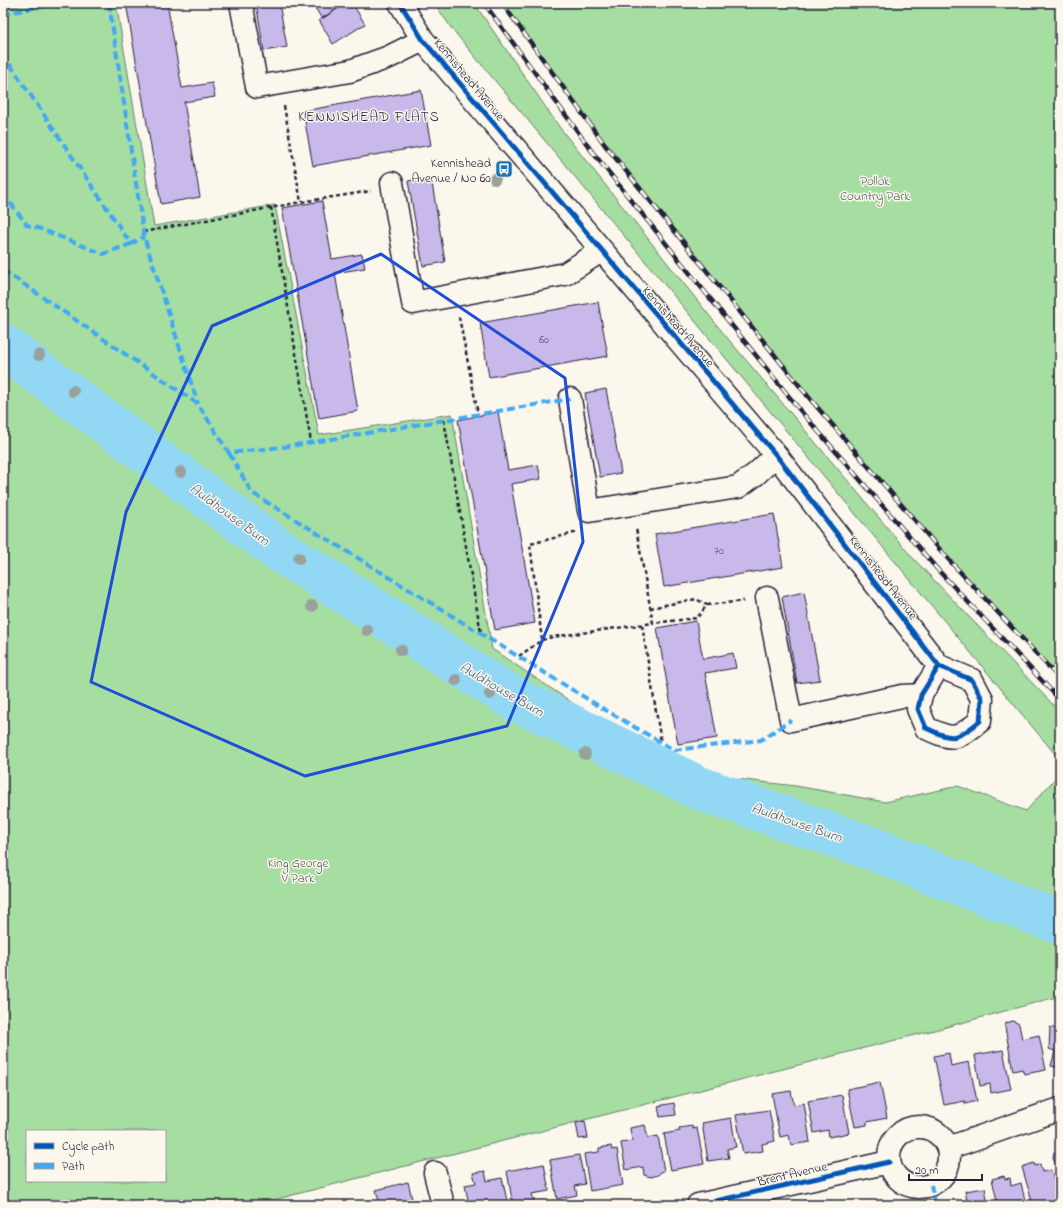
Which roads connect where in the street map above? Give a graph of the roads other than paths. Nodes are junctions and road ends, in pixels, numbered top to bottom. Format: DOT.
graph roads {
  1 [pos="241,3"];
  2 [pos="400,3"];
  3 [pos="423,40"];
  4 [pos="393,185"];
  5 [pos="601,252"];
  6 [pos="570,399"];
  7 [pos="776,455"];
  8 [pos="767,598"];
  9 [pos="939,666"];
  10 [pos="921,695"];
  11 [pos="1060,1110"];
  12 [pos="948,1148"];
  13 [pos="889,1162"];
  14 [pos="435,1173"];
  15 [pos="443,1205"];
  16 [pos="698,1205"];
  1 -- 3 [label="street, Kennishead Avenue"];
  2 -- 3 [label="street, Kennishead Avenue"];
  3 -- 5 [label="street, Kennishead Avenue"];
  4 -- 5 [label="street"];
  5 -- 7 [label="street, Kennishead Avenue"];
  6 -- 7 [label="street"];
  7 -- 9 [label="street, Kennishead Avenue"];
  8 -- 10 [label="street"];
  9 -- 10 [label="street, Kennishead Avenue"];
  9 -- 10 [label="street, Kennishead Avenue"];
  11 -- 12 [label="street"];
  12 -- 13 [label="street"];
  12 -- 13 [label="street"];
  13 -- 16 [label="street, Brent Avenue"];
  14 -- 15 [label="street"];
}
